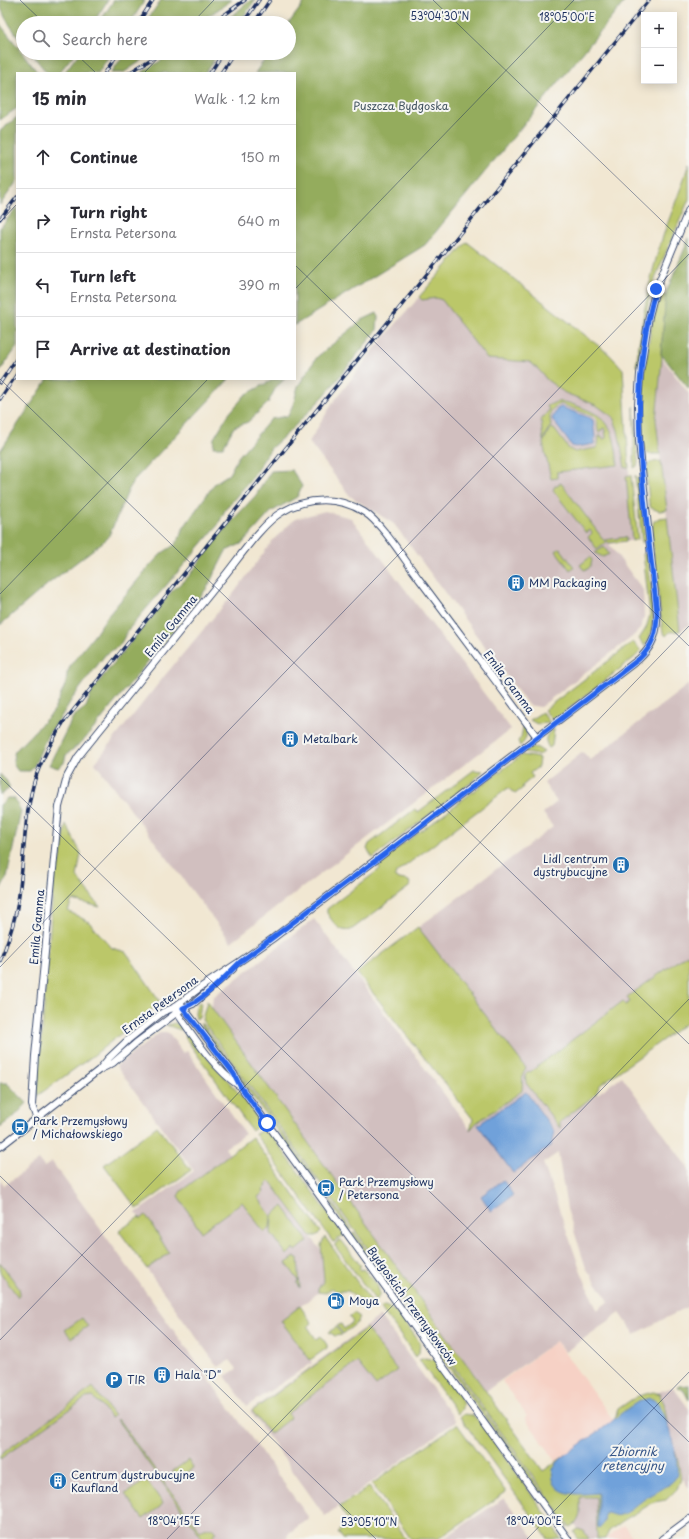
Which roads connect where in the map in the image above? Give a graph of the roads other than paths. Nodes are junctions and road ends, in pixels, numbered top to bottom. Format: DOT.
graph roads {
  1 [pos="689,209"];
  2 [pos="537,737"];
  3 [pos="182,1005"];
  4 [pos="175,1010"];
  5 [pos="240,1086"];
  6 [pos="37,1120"];
  7 [pos="0,1147"];
  8 [pos="689,1519"];
  9 [pos="568,1539"];
  10 [pos="662,1539"];
  1 -- 2 [label="street, Ernsta Petersona"];
  2 -- 3 [label="street, Ernsta Petersona"];
  2 -- 6 [label="street, Emila Gamma"];
  3 -- 4 [label="street, Ernsta Petersona"];
  3 -- 5 [label="street, Bydgoskich Przemysłowców"];
  4 -- 5 [label="street, Bydgoskich Przemysłowców"];
  4 -- 6 [label="street, Ernsta Petersona"];
  5 -- 9 [label="street, Bydgoskich Przemysłowców"];
  6 -- 7 [label="street, Ernsta Petersona"];
  8 -- 10 [label="street"];
}
